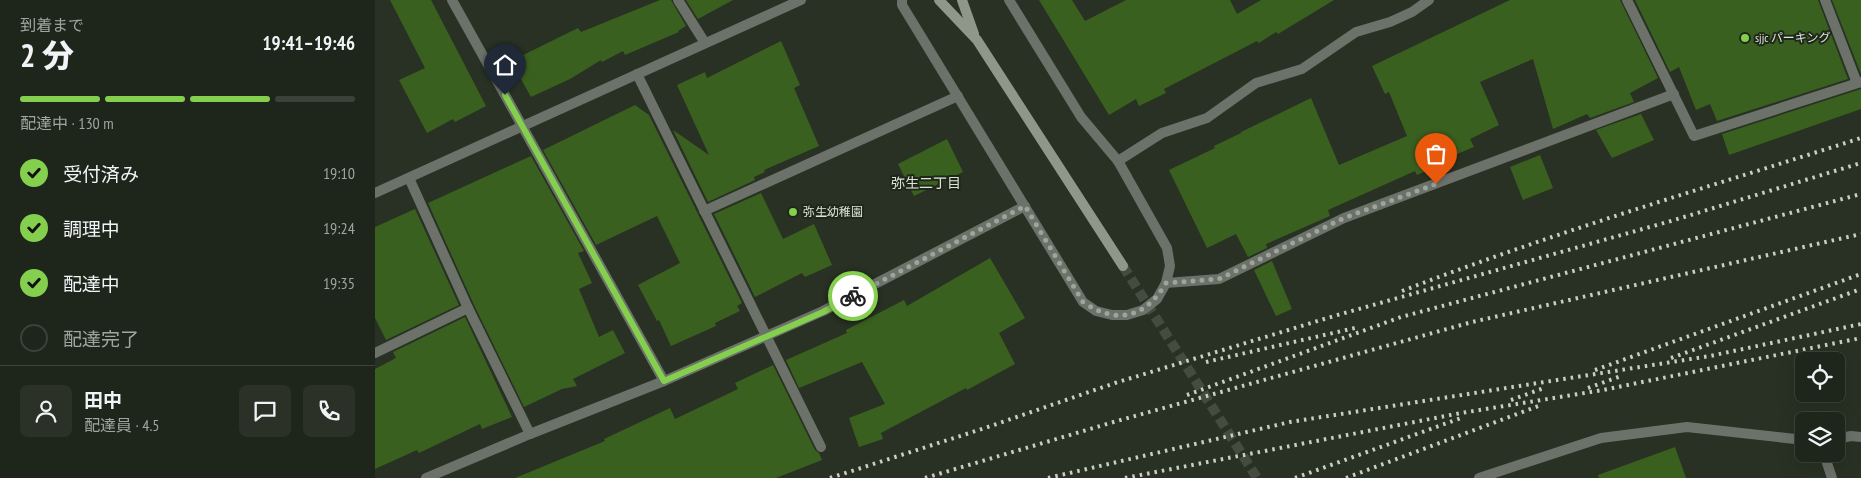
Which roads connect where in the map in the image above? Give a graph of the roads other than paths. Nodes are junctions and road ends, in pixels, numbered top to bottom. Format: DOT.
graph roads {
  1 [pos="452,0"];
  2 [pos="678,0"];
  3 [pos="801,0"];
  4 [pos="902,0"];
  5 [pos="939,0"];
  6 [pos="962,0"];
  7 [pos="1009,0"];
  8 [pos="1429,0"];
  9 [pos="1627,0"];
  10 [pos="1825,0"];
  11 [pos="977,40"];
  12 [pos="705,43"];
  13 [pos="637,74"];
  14 [pos="1859,83"];
  15 [pos="1674,94"];
  16 [pos="958,96"];
  17 [pos="522,127"];
  18 [pos="1118,161"];
  19 [pos="409,178"];
  20 [pos="375,193"];
  21 [pos="1025,206"];
  22 [pos="704,210"];
  23 [pos="1123,266"];
  24 [pos="1166,283"];
  25 [pos="468,308"];
  26 [pos="766,336"];
  27 [pos="375,353"];
  28 [pos="664,381"];
  29 [pos="530,434"];
  30 [pos="1845,437"];
  31 [pos="1861,437"];
  32 [pos="1795,439"];
  33 [pos="821,447"];
  34 [pos="1827,462"];
  35 [pos="426,478"];
  36 [pos="1479,478"];
  37 [pos="1832,478"];
  1 -- 17 [label="street"];
  2 -- 12 [label="street"];
  3 -- 12 [label="street"];
  4 -- 16 [label="street"];
  5 -- 11 [label="street"];
  6 -- 11 [label="street"];
  7 -- 18 [label="street"];
  8 -- 18 [label="street"];
  9 -- 15 [label="street"];
  10 -- 14 [label="street"];
  11 -- 23 [label="street"];
  12 -- 13 [label="street"];
  13 -- 17 [label="street"];
  13 -- 22 [label="street"];
  14 -- 15 [label="street"];
  15 -- 24 [label="street"];
  16 -- 21 [label="street"];
  16 -- 22 [label="street"];
  17 -- 19 [label="street"];
  17 -- 28 [label="street"];
  18 -- 24 [label="street"];
  19 -- 20 [label="street"];
  19 -- 25 [label="street"];
  21 -- 24 [label="street"];
  21 -- 26 [label="street"];
  22 -- 26 [label="street"];
  25 -- 27 [label="street"];
  25 -- 29 [label="street"];
  26 -- 28 [label="street"];
  26 -- 33 [label="street"];
  28 -- 29 [label="street"];
  29 -- 35 [label="street"];
  30 -- 31 [label="street"];
  32 -- 36 [label="street"];
  34 -- 37 [label="street"];
}
